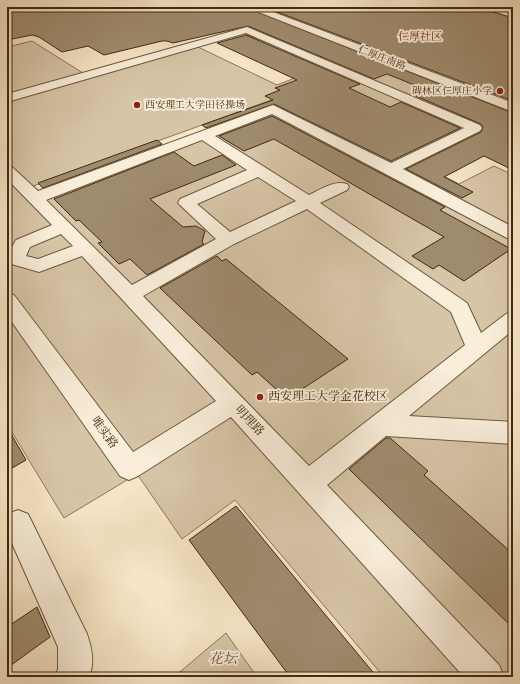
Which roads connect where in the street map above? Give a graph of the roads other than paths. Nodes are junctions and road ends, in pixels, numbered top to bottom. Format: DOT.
graph roads {
  1 [pos="251,7"];
  2 [pos="7,98"];
  3 [pos="513,108"];
  4 [pos="204,135"];
  5 [pos="390,169"];
  6 [pos="7,170"];
  7 [pos="260,170"];
  8 [pos="341,187"];
  9 [pos="34,198"];
  10 [pos="308,202"];
  11 [pos="63,227"];
  12 [pos="513,234"];
  13 [pos="228,240"];
  14 [pos="85,248"];
  15 [pos="11,262"];
  16 [pos="129,295"];
  17 [pos="7,300"];
  18 [pos="513,319"];
  19 [pos="477,348"];
  20 [pos="232,403"];
  21 [pos="381,425"];
  22 [pos="513,433"];
  23 [pos="308,484"];
  24 [pos="18,524"];
  25 [pos="72,677"];
  26 [pos="487,677"];
  1 -- 3 [label="street, 仁厚庄南路"];
  2 -- 5 [label="street"];
  4 -- 5 [label="street"];
  4 -- 7 [label="street"];
  4 -- 9 [label="street"];
  5 -- 12 [label="street"];
  6 -- 9 [label="street, 明理路"];
  7 -- 10 [label="street"];
  7 -- 13 [label="street"];
  8 -- 10 [label="street"];
  9 -- 11 [label="street, 明理路"];
  10 -- 13 [label="street"];
  10 -- 19 [label="street"];
  11 -- 14 [label="street, 明理路"];
  11 -- 15 [label="street"];
  13 -- 16 [label="street"];
  14 -- 15 [label="street"];
  14 -- 16 [label="street, 明理路"];
  16 -- 20 [label="street, 明理路"];
  17 -- 20 [label="street, 唯实路"];
  18 -- 19 [label="street"];
  19 -- 21 [label="street"];
  20 -- 23 [label="street, 明理路"];
  21 -- 22 [label="street"];
  21 -- 23 [label="street"];
  23 -- 26 [label="street, 明理路"];
  24 -- 25 [label="street"];
}
